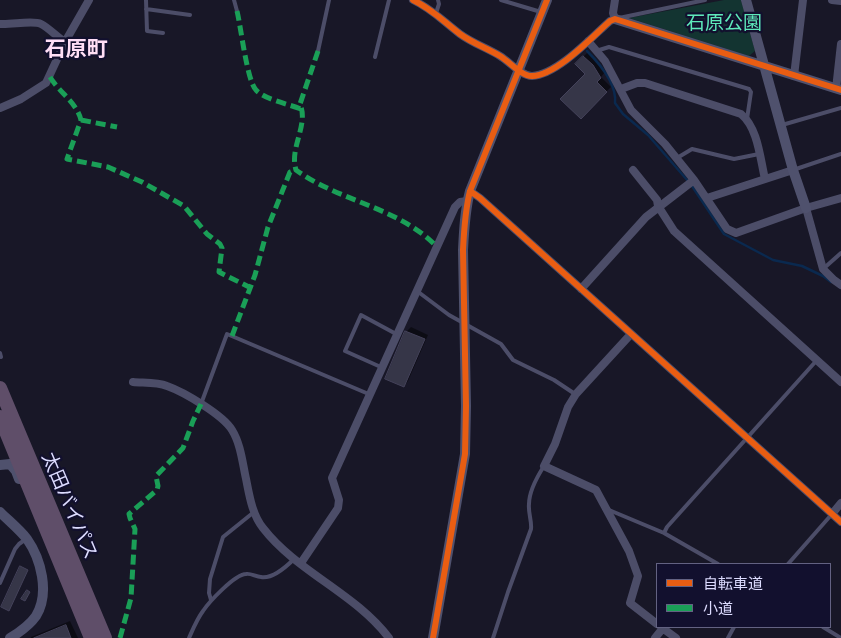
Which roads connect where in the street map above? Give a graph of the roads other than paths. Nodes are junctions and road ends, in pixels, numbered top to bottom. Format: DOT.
graph roads {
  1 [pos="89,0"];
  2 [pos="146,0"];
  3 [pos="234,0"];
  4 [pos="329,0"];
  5 [pos="389,0"];
  6 [pos="413,0"];
  7 [pos="438,0"];
  8 [pos="501,0"];
  9 [pos="547,0"];
  10 [pos="615,0"];
  11 [pos="705,0"];
  12 [pos="746,0"];
  13 [pos="803,0"];
  14 [pos="832,0"];
  15 [pos="508,1"];
  16 [pos="841,1"];
  17 [pos="146,9"];
  18 [pos="238,11"];
  19 [pos="543,12"];
  20 [pos="436,13"];
  21 [pos="190,15"];
  22 [pos="615,19"];
  23 [pos="0,24"];
  24 [pos="163,33"];
  25 [pos="588,41"];
  26 [pos="65,42"];
  27 [pos="841,44"];
  28 [pos="318,51"];
  29 [pos="596,51"];
  30 [pos="375,57"];
  31 [pos="764,67"];
  32 [pos="519,70"];
  33 [pos="794,76"];
  34 [pos="621,89"];
  35 [pos="838,89"];
  36 [pos="0,108"];
  37 [pos="841,108"];
  38 [pos="747,119"];
  39 [pos="782,125"];
  40 [pos="759,154"];
  41 [pos="841,154"];
  42 [pos="677,158"];
  43 [pos="633,170"];
  44 [pos="793,170"];
  45 [pos="765,179"];
  46 [pos="694,180"];
  47 [pos="468,196"];
  48 [pos="707,198"];
  49 [pos="841,198"];
  50 [pos="658,206"];
  51 [pos="806,208"];
  52 [pos="841,253"];
  53 [pos="823,269"];
  54 [pos="841,286"];
  55 [pos="581,289"];
  56 [pos="417,291"];
  57 [pos="465,323"];
  58 [pos="631,334"];
  59 [pos="398,335"];
  60 [pos="816,360"];
  61 [pos="383,368"];
  62 [pos="133,382"];
  63 [pos="841,382"];
  64 [pos="0,388"];
  65 [pos="576,394"];
  66 [pos="371,395"];
  67 [pos="201,404"];
  68 [pos="0,417"];
  69 [pos="747,438"];
  70 [pos="11,445"];
  71 [pos="0,463"];
  72 [pos="544,466"];
  73 [pos="841,504"];
  74 [pos="606,509"];
  75 [pos="0,512"];
  76 [pos="254,512"];
  77 [pos="832,514"];
  78 [pos="41,516"];
  79 [pos="841,522"];
  80 [pos="664,534"];
  81 [pos="26,539"];
  82 [pos="298,561"];
  83 [pos="716,563"];
  84 [pos="789,563"];
  85 [pos="0,583"];
  86 [pos="211,600"];
  87 [pos="656,622"];
  88 [pos="664,628"];
  89 [pos="825,628"];
  90 [pos="10,638"];
  91 [pos="92,638"];
  92 [pos="105,638"];
  93 [pos="189,638"];
  94 [pos="389,638"];
  95 [pos="432,638"];
  96 [pos="494,638"];
  97 [pos="676,638"];
  98 [pos="841,638"];
  1 -- 26 [label="street"];
  2 -- 17 [label="lane"];
  3 -- 18 [label="lane"];
  4 -- 28 [label="lane"];
  5 -- 30 [label="lane"];
  6 -- 20 [label="street"];
  7 -- 20 [label="lane"];
  8 -- 15 [label="lane"];
  9 -- 19 [label="street"];
  10 -- 22 [label="street"];
  11 -- 22 [label="lane"];
  12 -- 31 [label="street"];
  13 -- 33 [label="street"];
  14 -- 16 [label="street"];
  15 -- 19 [label="lane"];
  17 -- 21 [label="lane"];
  17 -- 24 [label="lane"];
  19 -- 32 [label="street"];
  20 -- 32 [label="street"];
  22 -- 25 [label="street"];
  22 -- 31 [label="street"];
  23 -- 26 [label="street"];
  25 -- 29 [label="street"];
  25 -- 32 [label="street"];
  26 -- 36 [label="street"];
  27 -- 35 [label="street"];
  29 -- 34 [label="street"];
  29 -- 38 [label="lane"];
  31 -- 33 [label="street"];
  31 -- 39 [label="street"];
  32 -- 47 [label="street"];
  33 -- 35 [label="street"];
  34 -- 38 [label="street"];
  34 -- 42 [label="street"];
  37 -- 39 [label="lane"];
  38 -- 40 [label="street"];
  39 -- 44 [label="street"];
  40 -- 42 [label="lane"];
  40 -- 45 [label="street"];
  41 -- 44 [label="lane"];
  42 -- 46 [label="street"];
  43 -- 50 [label="street"];
  44 -- 45 [label="street"];
  44 -- 51 [label="street"];
  45 -- 48 [label="street"];
  46 -- 48 [label="street"];
  46 -- 50 [label="street"];
  47 -- 55 [label="street"];
  47 -- 56 [label="street"];
  47 -- 57 [label="street"];
  48 -- 51 [label="street"];
  49 -- 51 [label="street"];
  50 -- 55 [label="street"];
  50 -- 60 [label="street"];
  51 -- 53 [label="street"];
  52 -- 53 [label="lane"];
  53 -- 54 [label="street"];
  55 -- 58 [label="street"];
  56 -- 57 [label="lane"];
  56 -- 59 [label="street"];
  57 -- 65 [label="lane"];
  57 -- 95 [label="street"];
  58 -- 65 [label="street"];
  58 -- 69 [label="street"];
  59 -- 61 [label="street"];
  59 -- 61 [label="lane"];
  60 -- 63 [label="street"];
  60 -- 69 [label="lane"];
  61 -- 66 [label="street"];
  62 -- 67 [label="street"];
  64 -- 92 [label="highway, 太田バイパス"];
  65 -- 72 [label="street"];
  66 -- 67 [label="lane"];
  66 -- 82 [label="street"];
  67 -- 76 [label="street"];
  68 -- 70 [label="highway, 太田バイパス"];
  69 -- 77 [label="street"];
  69 -- 80 [label="lane"];
  70 -- 71 [label="street"];
  70 -- 78 [label="highway, 太田バイパス"];
  71 -- 78 [label="street"];
  72 -- 74 [label="street"];
  72 -- 96 [label="lane"];
  73 -- 77 [label="street"];
  74 -- 80 [label="lane"];
  74 -- 87 [label="street"];
  75 -- 81 [label="street"];
  76 -- 82 [label="street"];
  76 -- 86 [label="lane"];
  77 -- 79 [label="street"];
  77 -- 84 [label="lane"];
  78 -- 91 [label="highway, 太田バイパス"];
  80 -- 83 [label="lane"];
  81 -- 85 [label="lane"];
  81 -- 90 [label="street"];
  82 -- 86 [label="lane"];
  82 -- 94 [label="street"];
  86 -- 93 [label="lane"];
  88 -- 97 [label="street"];
  89 -- 98 [label="lane"];
}
